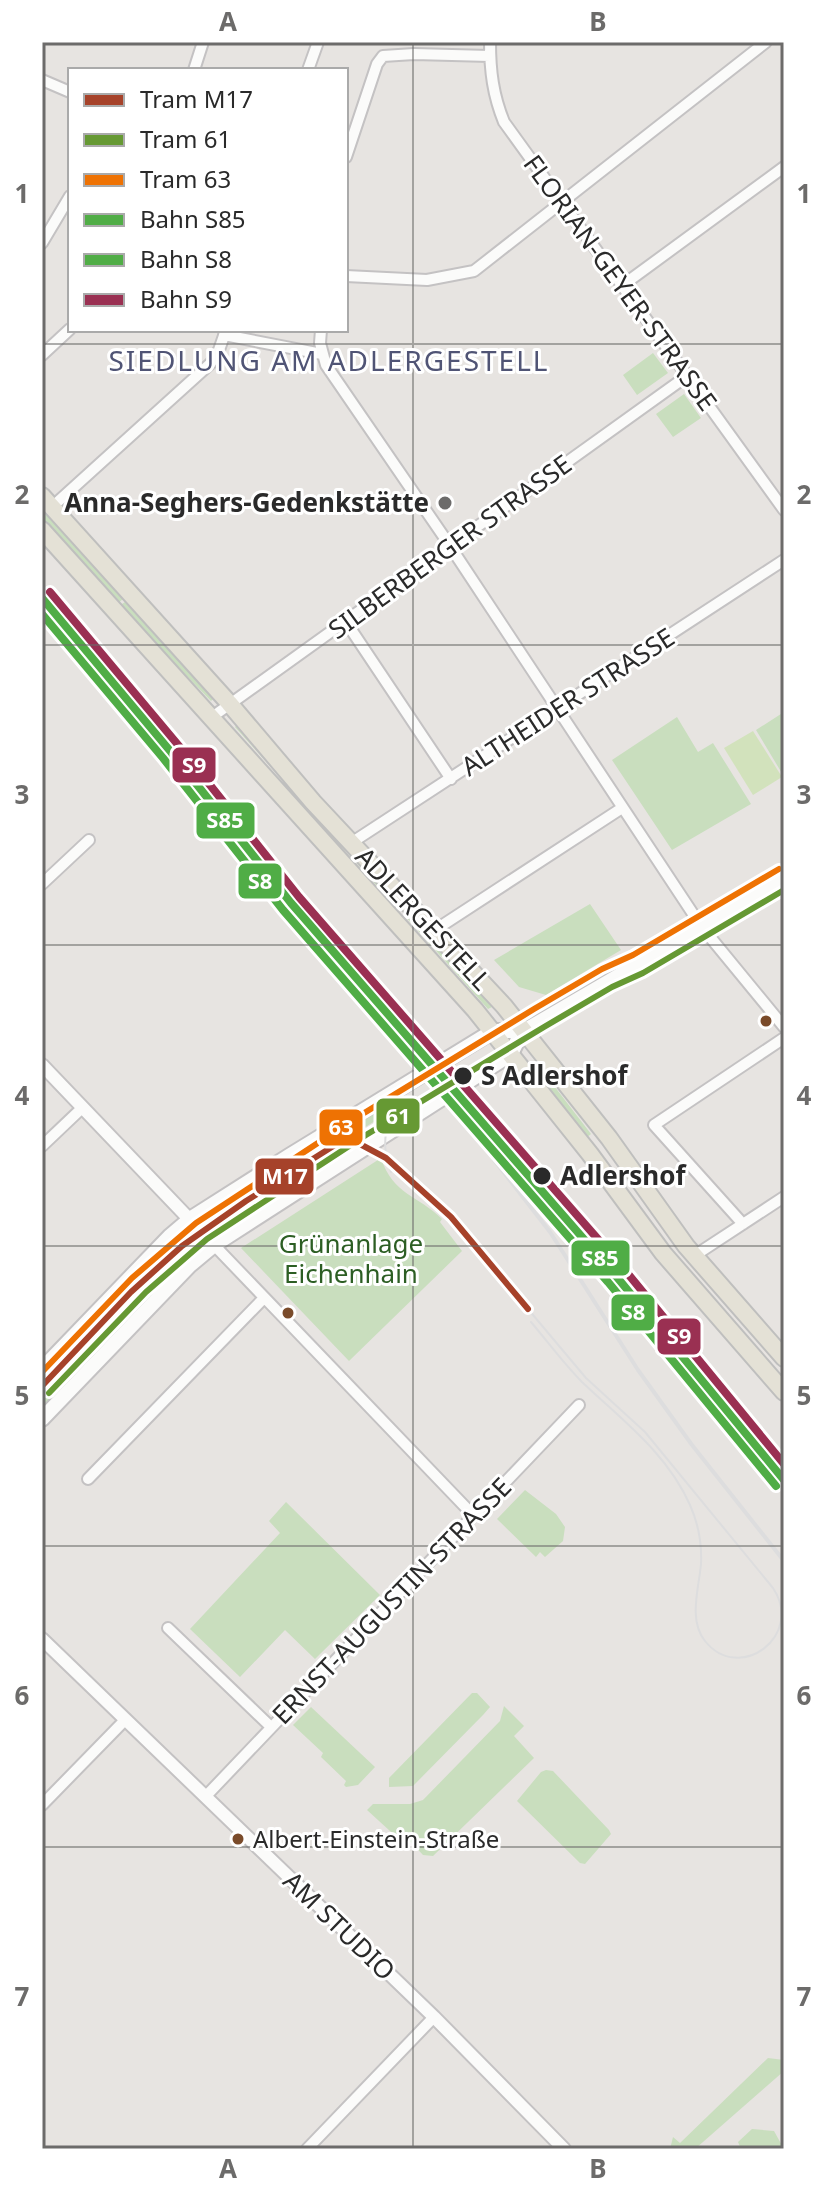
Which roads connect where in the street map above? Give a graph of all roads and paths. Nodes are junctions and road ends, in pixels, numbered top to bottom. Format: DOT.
graph roads {
  1 [pos="203,42"];
  2 [pos="318,42"];
  3 [pos="490,42"];
  4 [pos="766,42"];
  5 [pos="490,56"];
  6 [pos="195,68"];
  7 [pos="309,68"];
  8 [pos="42,80"];
  9 [pos="68,91"];
  10 [pos="348,151"];
  11 [pos="784,167"];
  12 [pos="68,199"];
  13 [pos="563,202"];
  14 [pos="42,243"];
  15 [pos="348,276"];
  16 [pos="623,285"];
  17 [pos="68,331"];
  18 [pos="321,332"];
  19 [pos="225,333"];
  20 [pos="322,354"];
  21 [pos="42,355"];
  22 [pos="687,376"];
  23 [pos="47,502"];
  24 [pos="784,510"];
  25 [pos="42,530"];
  26 [pos="451,547"];
  27 [pos="784,560"];
  28 [pos="346,622"];
  29 [pos="229,703"];
  30 [pos="556,708"];
  31 [pos="212,717"];
  32 [pos="451,779"];
  33 [pos="622,808"];
  34 [pos="89,840"];
  35 [pos="351,843"];
  36 [pos="784,878"];
  37 [pos="42,884"];
  38 [pos="701,926"];
  39 [pos="435,930"];
  40 [pos="784,1027"];
  41 [pos="493,1031"];
  42 [pos="522,1031"];
  43 [pos="784,1038"];
  44 [pos="511,1054"];
  45 [pos="42,1065"];
  46 [pos="82,1108"];
  47 [pos="42,1146"];
  48 [pos="784,1197"];
  49 [pos="190,1219"];
  50 [pos="743,1224"];
  51 [pos="214,1245"];
  52 [pos="694,1256"];
  53 [pos="263,1299"];
  54 [pos="784,1358"];
  55 [pos="42,1369"];
  56 [pos="784,1392"];
  57 [pos="579,1405"];
  58 [pos="42,1419"];
  59 [pos="88,1479"];
  60 [pos="474,1516"];
  61 [pos="168,1628"];
  62 [pos="42,1639"];
  63 [pos="125,1720"];
  64 [pos="271,1727"];
  65 [pos="206,1796"];
  66 [pos="42,1805"];
  67 [pos="434,2017"];
  68 [pos="307,2149"];
  69 [pos="564,2149"];
  1 -- 6 [label="street"];
  2 -- 7 [label="street"];
  3 -- 5 [label="street, FLORIAN-GEYER-STRASSE"];
  4 -- 13 [label="street"];
  5 -- 10 [label="street"];
  5 -- 13 [label="street, FLORIAN-GEYER-STRASSE"];
  8 -- 9 [label="street"];
  11 -- 16 [label="street"];
  12 -- 14 [label="street"];
  13 -- 15 [label="street"];
  13 -- 16 [label="street, FLORIAN-GEYER-STRASSE"];
  16 -- 22 [label="street, FLORIAN-GEYER-STRASSE"];
  17 -- 21 [label="street"];
  18 -- 20 [label="street"];
  19 -- 20 [label="street"];
  19 -- 23 [label="street"];
  20 -- 26 [label="street"];
  22 -- 24 [label="street, FLORIAN-GEYER-STRASSE"];
  22 -- 26 [label="street, SILBERBERGER STRASSE"];
  23 -- 29 [label="main road, ADLERGESTELL"];
  25 -- 31 [label="main road, ADLERGESTELL"];
  26 -- 28 [label="street, SILBERBERGER STRASSE"];
  26 -- 30 [label="street"];
  27 -- 30 [label="street, ALTHEIDER STRASSE"];
  28 -- 29 [label="street, SILBERBERGER STRASSE"];
  28 -- 32 [label="street"];
  29 -- 31 [label="street, SILBERBERGER STRASSE"];
  29 -- 35 [label="main road, ADLERGESTELL"];
  30 -- 32 [label="street, ALTHEIDER STRASSE"];
  30 -- 33 [label="street"];
  31 -- 41 [label="main road, ADLERGESTELL"];
  32 -- 35 [label="street, ALTHEIDER STRASSE"];
  33 -- 38 [label="street"];
  33 -- 39 [label="street"];
  34 -- 37 [label="street"];
  35 -- 39 [label="main road, ADLERGESTELL"];
  36 -- 38 [label="street"];
  38 -- 40 [label="street"];
  38 -- 42 [label="street"];
  39 -- 42 [label="main road, ADLERGESTELL"];
  41 -- 42 [label="main road"];
  41 -- 44 [label="main road, ADLERGESTELL"];
  41 -- 49 [label="main road"];
  42 -- 44 [label="main road"];
  42 -- 52 [label="main road, ADLERGESTELL"];
  43 -- 50 [label="street"];
  44 -- 51 [label="main road"];
  44 -- 56 [label="main road, ADLERGESTELL"];
  45 -- 46 [label="street"];
  46 -- 47 [label="street"];
  46 -- 49 [label="street"];
  48 -- 50 [label="street"];
  49 -- 51 [label="street"];
  49 -- 55 [label="main road"];
  50 -- 52 [label="street"];
  51 -- 53 [label="street"];
  51 -- 58 [label="main road"];
  52 -- 54 [label="main road, ADLERGESTELL"];
  53 -- 59 [label="street"];
  53 -- 60 [label="street"];
  57 -- 60 [label="street, ERNST-AUGUSTIN-STRASSE"];
  60 -- 64 [label="street, ERNST-AUGUSTIN-STRASSE"];
  61 -- 64 [label="street"];
  62 -- 63 [label="street, AM STUDIO"];
  63 -- 65 [label="street, AM STUDIO"];
  63 -- 66 [label="street"];
  64 -- 65 [label="street, ERNST-AUGUSTIN-STRASSE"];
  65 -- 67 [label="street, AM STUDIO"];
  67 -- 68 [label="street"];
  67 -- 69 [label="street, AM STUDIO"];
}
